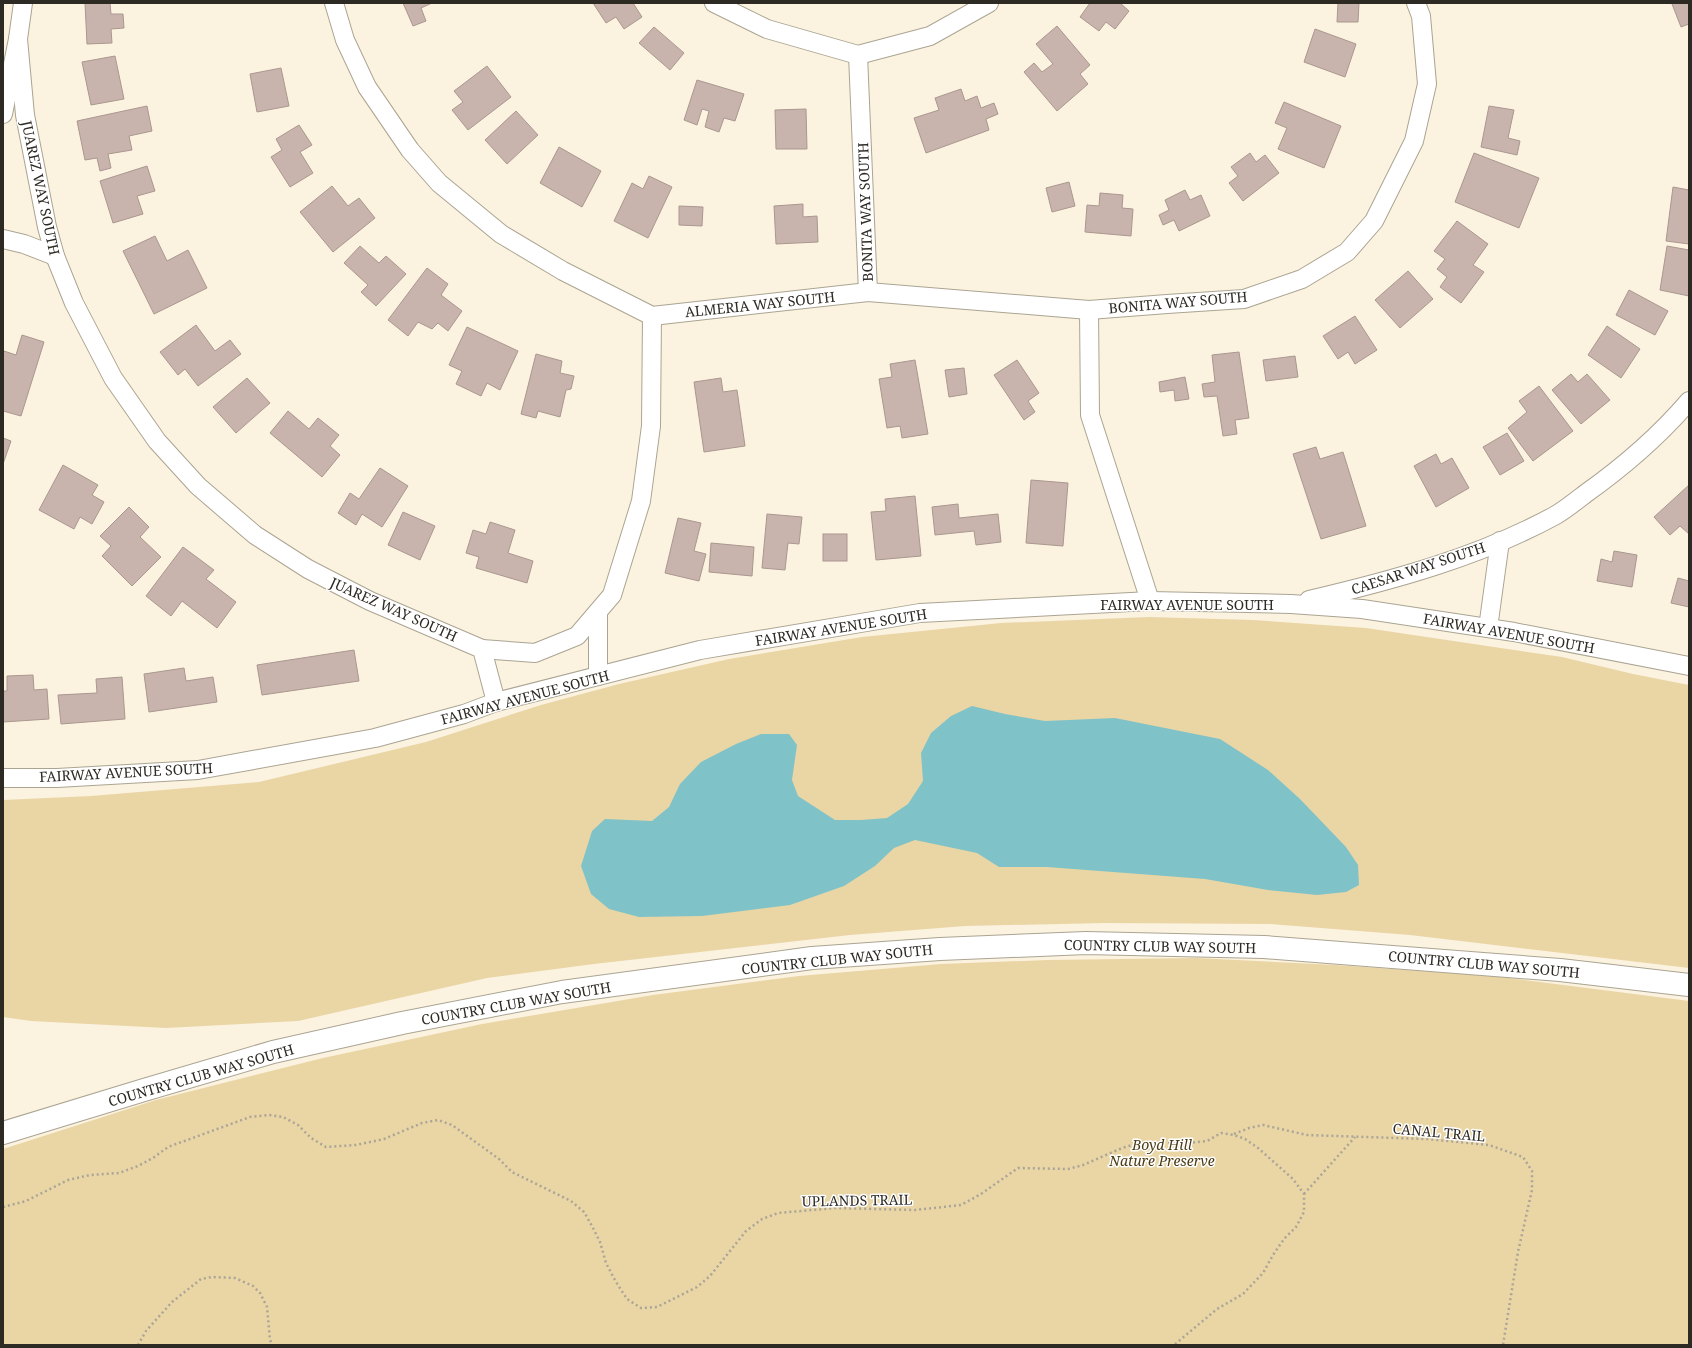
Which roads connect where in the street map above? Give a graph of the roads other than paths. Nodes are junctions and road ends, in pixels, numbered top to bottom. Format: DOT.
graph roads {
  1 [pos="23,3"];
  2 [pos="334,3"];
  3 [pos="714,3"];
  4 [pos="989,3"];
  5 [pos="1416,3"];
  6 [pos="18,39"];
  7 [pos="858,55"];
  8 [pos="3,114"];
  9 [pos="3,239"];
  10 [pos="55,256"];
  11 [pos="868,292"];
  12 [pos="1088,310"];
  13 [pos="652,316"];
  14 [pos="1689,401"];
  15 [pos="1500,541"];
  16 [pos="1150,601"];
  17 [pos="1291,604"];
  18 [pos="598,612"];
  19 [pos="1488,628"];
  20 [pos="482,649"];
  21 [pos="1689,666"];
  22 [pos="598,676"];
  23 [pos="496,702"];
  24 [pos="3,778"];
  25 [pos="1689,984"];
  26 [pos="3,1133"];
  1 -- 6 [label="street"];
  2 -- 13 [label="street"];
  3 -- 7 [label="street"];
  4 -- 7 [label="street"];
  5 -- 12 [label="street, BONITA WAY SOUTH"];
  6 -- 8 [label="street"];
  6 -- 10 [label="street, JUAREZ WAY SOUTH"];
  7 -- 11 [label="street, BONITA WAY SOUTH"];
  9 -- 10 [label="street"];
  10 -- 20 [label="street, JUAREZ WAY SOUTH"];
  11 -- 12 [label="street, BONITA WAY SOUTH"];
  11 -- 13 [label="street, ALMERIA WAY SOUTH"];
  12 -- 16 [label="street, BONITA WAY SOUTH"];
  13 -- 18 [label="street"];
  14 -- 15 [label="street, CAESAR WAY SOUTH"];
  15 -- 17 [label="street, CAESAR WAY SOUTH"];
  15 -- 19 [label="street"];
  16 -- 17 [label="street, FAIRWAY AVENUE SOUTH"];
  16 -- 22 [label="street, FAIRWAY AVENUE SOUTH"];
  17 -- 19 [label="street, FAIRWAY AVENUE SOUTH"];
  18 -- 20 [label="street"];
  18 -- 22 [label="street"];
  19 -- 21 [label="street, FAIRWAY AVENUE SOUTH"];
  20 -- 23 [label="street"];
  22 -- 23 [label="street, FAIRWAY AVENUE SOUTH"];
  23 -- 24 [label="street, FAIRWAY AVENUE SOUTH"];
  25 -- 26 [label="street, COUNTRY CLUB WAY SOUTH"];
}
